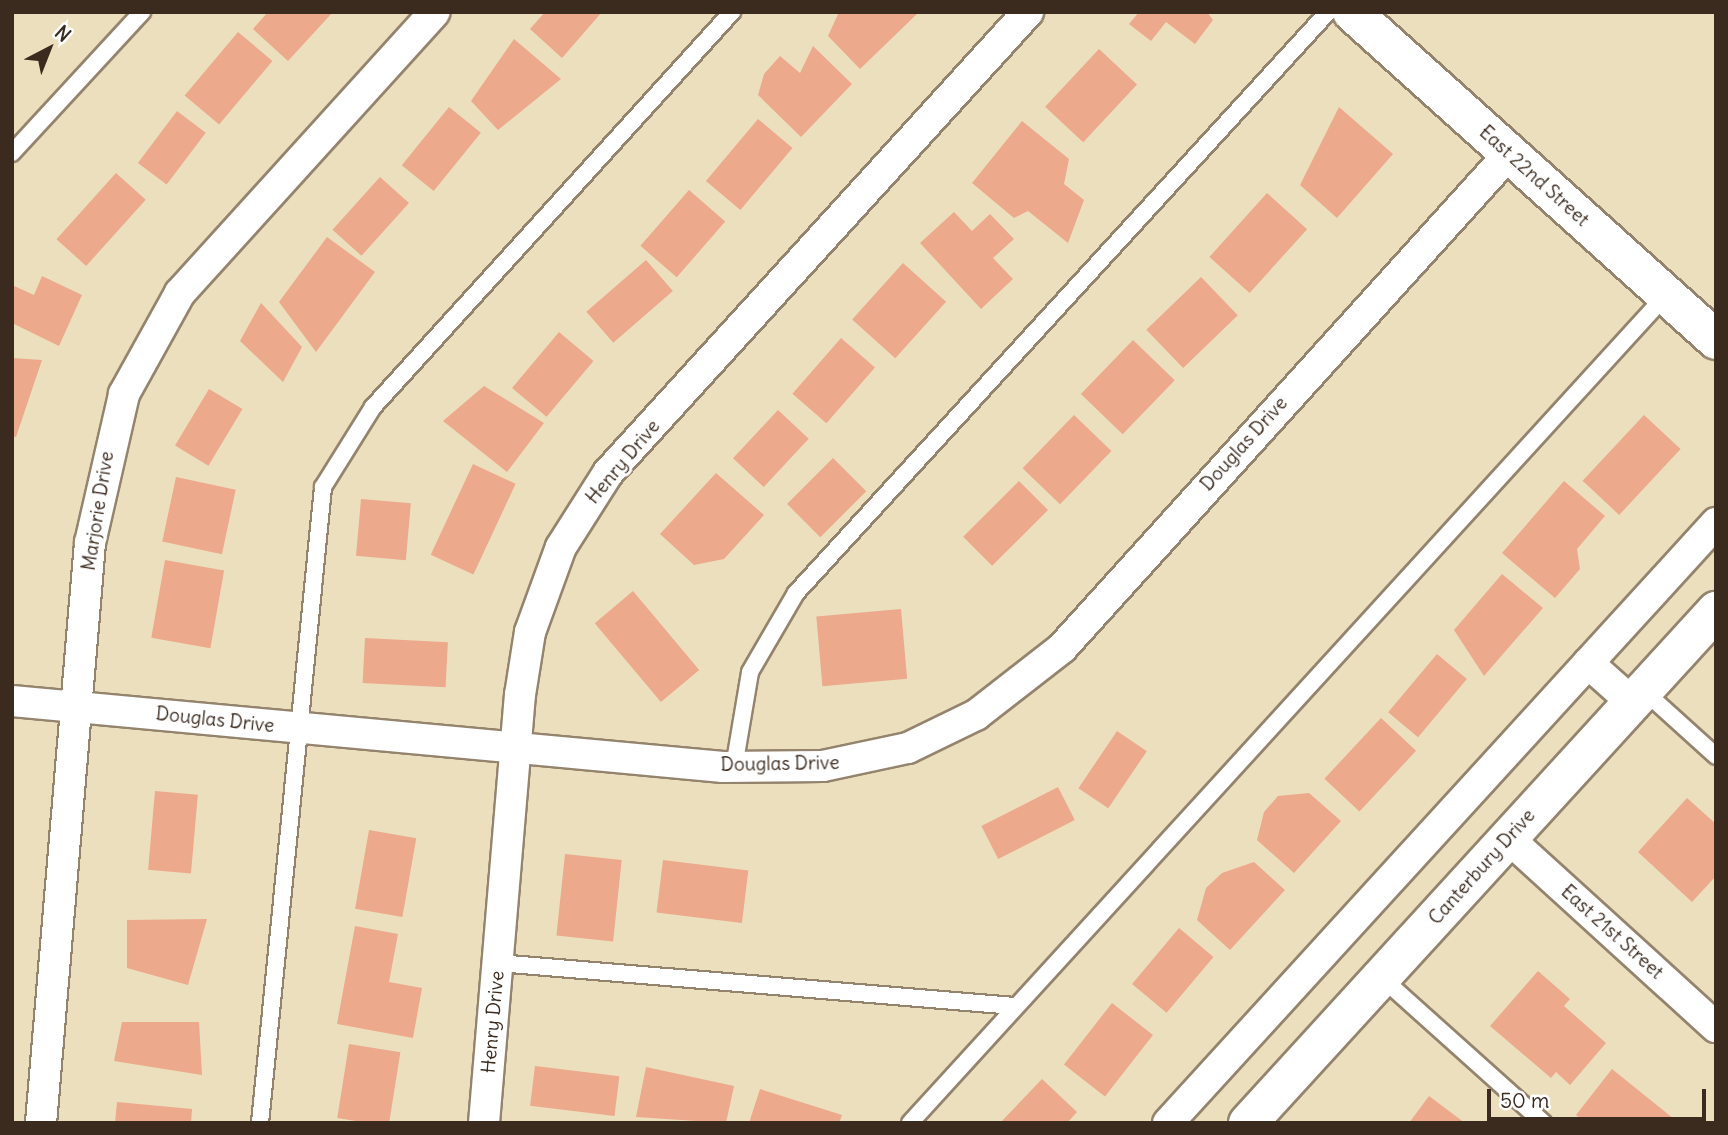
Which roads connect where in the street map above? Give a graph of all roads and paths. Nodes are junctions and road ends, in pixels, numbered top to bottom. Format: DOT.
graph roads {
  1 [pos="142,12"];
  2 [pos="435,12"];
  3 [pos="732,12"];
  4 [pos="1028,12"];
  5 [pos="1328,12"];
  6 [pos="1352,12"];
  7 [pos="12,153"];
  8 [pos="1509,154"];
  9 [pos="1666,295"];
  10 [pos="1716,340"];
  11 [pos="1716,523"];
  12 [pos="1716,611"];
  13 [pos="1588,663"];
  14 [pos="1638,696"];
  15 [pos="12,701"];
  16 [pos="74,707"];
  17 [pos="297,729"];
  18 [pos="515,748"];
  19 [pos="1716,757"];
  20 [pos="734,767"];
  21 [pos="1508,838"];
  22 [pos="498,963"];
  23 [pos="1381,977"];
  24 [pos="1014,1006"];
  25 [pos="1716,1027"];
  26 [pos="41,1123"];
  27 [pos="260,1123"];
  28 [pos="484,1123"];
  29 [pos="910,1123"];
  30 [pos="1168,1123"];
  31 [pos="1248,1123"];
  32 [pos="1544,1123"];
  1 -- 7 [label="lane"];
  2 -- 16 [label="street, Marjorie Drive"];
  3 -- 17 [label="lane"];
  4 -- 18 [label="street, Henry Drive"];
  5 -- 20 [label="lane"];
  6 -- 8 [label="main road, East 22nd Street"];
  8 -- 9 [label="main road, East 22nd Street"];
  8 -- 20 [label="street, Douglas Drive"];
  9 -- 10 [label="main road, East 22nd Street"];
  9 -- 24 [label="lane"];
  11 -- 13 [label="street"];
  12 -- 14 [label="main road, Canterbury Drive"];
  13 -- 14 [label="street"];
  13 -- 30 [label="street"];
  14 -- 19 [label="lane"];
  14 -- 21 [label="main road, Canterbury Drive"];
  15 -- 16 [label="street, Douglas Drive"];
  16 -- 17 [label="street, Douglas Drive"];
  16 -- 26 [label="street, Marjorie Drive"];
  17 -- 18 [label="street, Douglas Drive"];
  17 -- 27 [label="lane"];
  18 -- 20 [label="street, Douglas Drive"];
  18 -- 22 [label="street, Henry Drive"];
  21 -- 23 [label="main road, Canterbury Drive"];
  21 -- 25 [label="street, East 21st Street"];
  22 -- 24 [label="lane"];
  22 -- 28 [label="street, Henry Drive"];
  23 -- 31 [label="main road, Canterbury Drive"];
  23 -- 32 [label="lane"];
  24 -- 29 [label="lane"];
}
